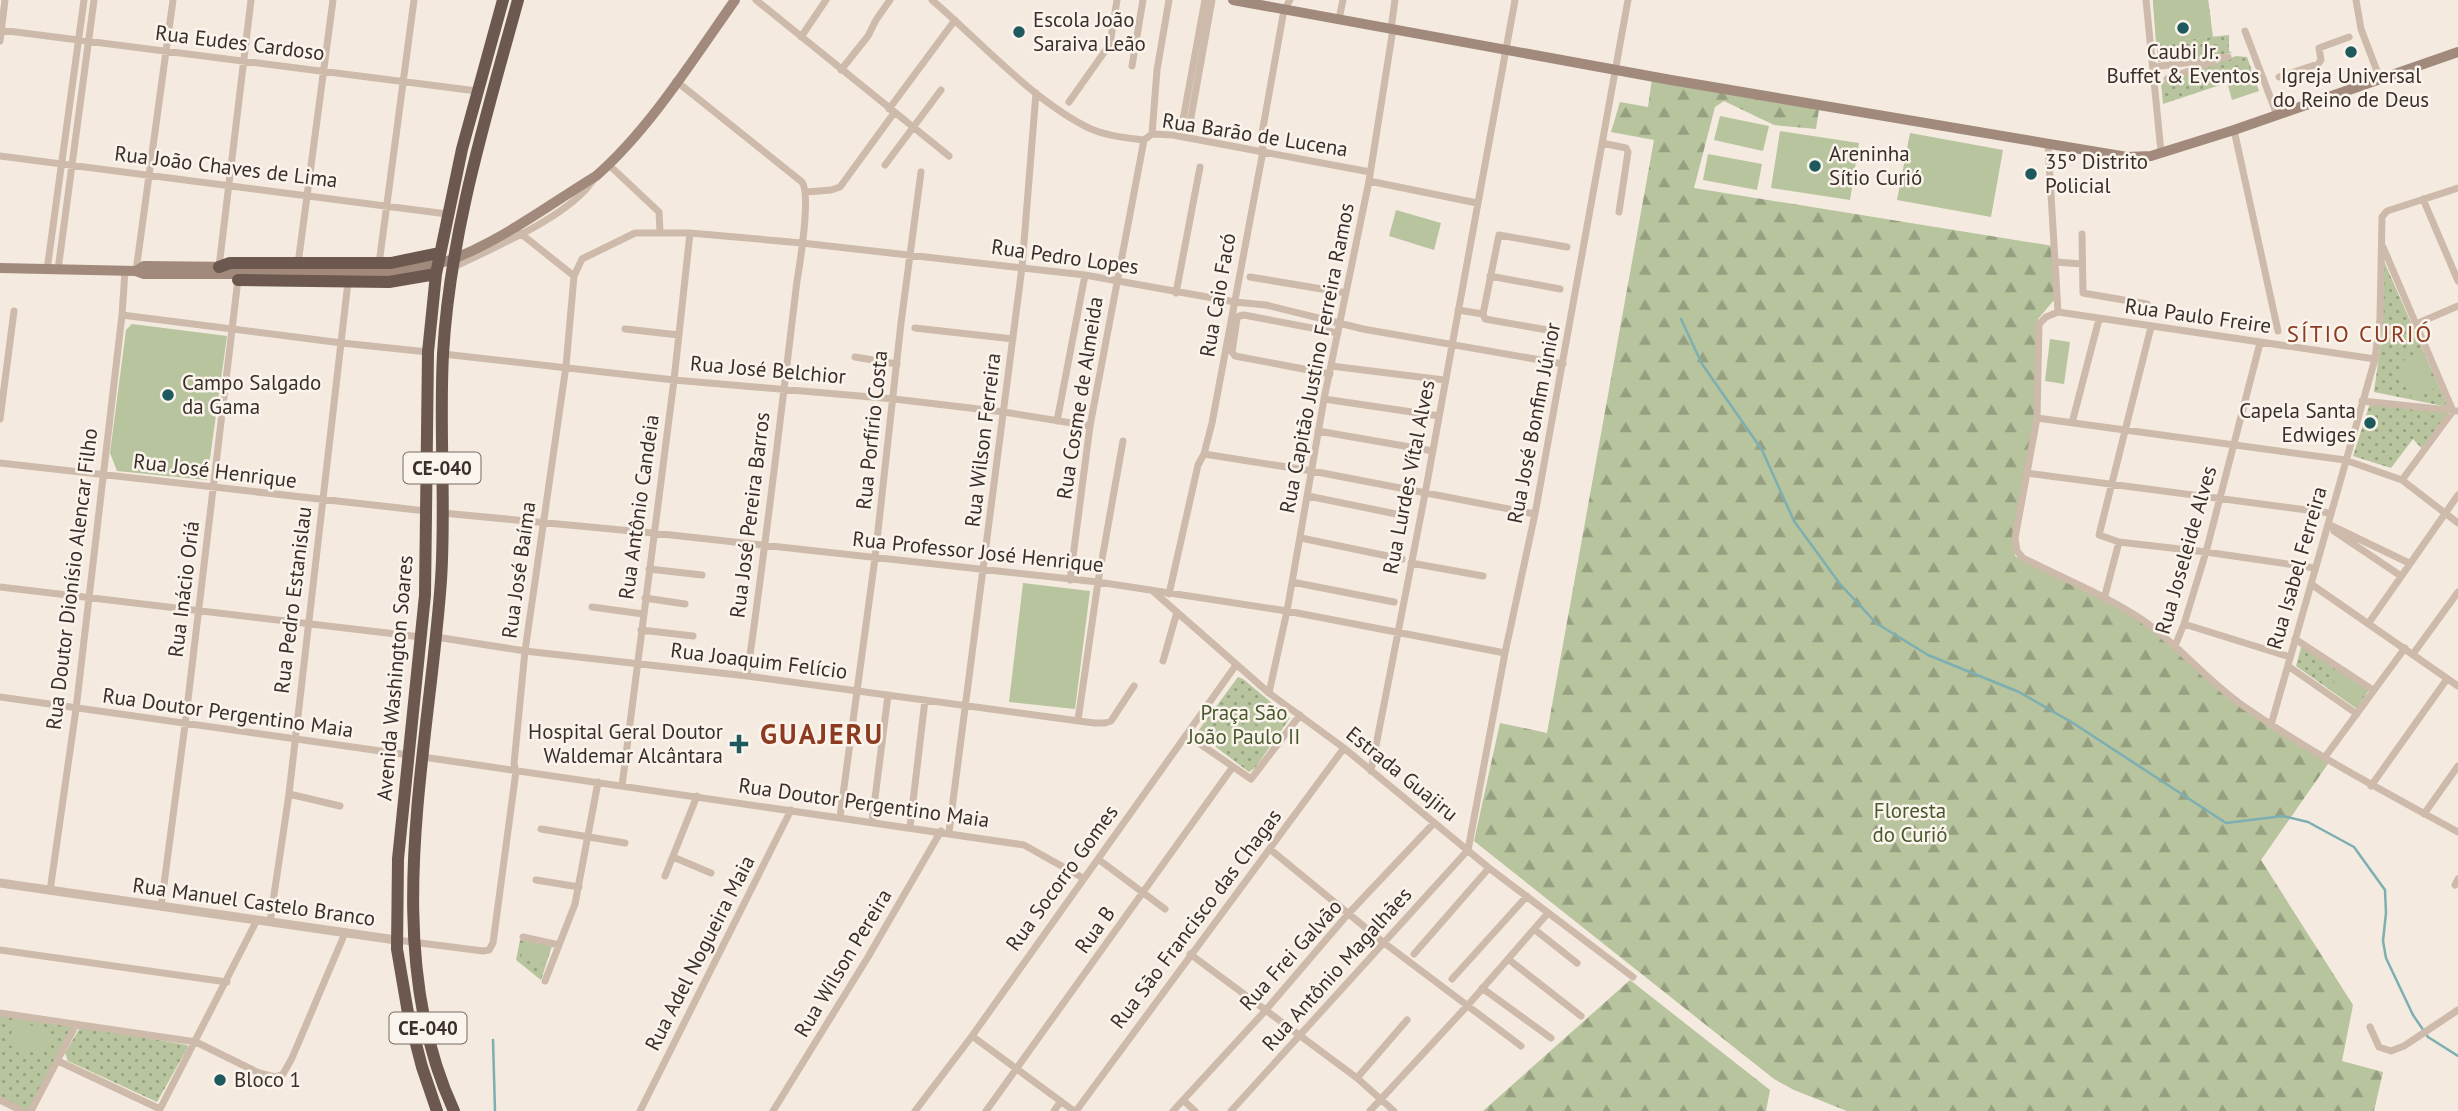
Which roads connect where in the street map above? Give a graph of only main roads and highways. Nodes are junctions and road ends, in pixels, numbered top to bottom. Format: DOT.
graph roads {
  1 [pos="503,0"];
  2 [pos="518,0"];
  3 [pos="735,0"];
  4 [pos="1233,0"];
  5 [pos="1287,5"];
  6 [pos="2458,52"];
  7 [pos="439,253"];
  8 [pos="219,267"];
  9 [pos="0,268"];
  10 [pos="130,271"];
  11 [pos="436,274"];
  12 [pos="240,275"];
  13 [pos="437,1111"];
  14 [pos="454,1111"];
  1 -- 7 [label="highway, Avenida Washington Soares / CE-040"];
  2 -- 14 [label="highway, Avenida Washington Soares / CE-040"];
  3 -- 12 [label="main road"];
  4 -- 5 [label="main road"];
  5 -- 6 [label="main road"];
  7 -- 8 [label="highway"];
  7 -- 11 [label="highway, Avenida Washington Soares / CE-040"];
  8 -- 10 [label="main road"];
  8 -- 12 [label="main road"];
  9 -- 10 [label="main road"];
  10 -- 12 [label="main road"];
  11 -- 12 [label="highway"];
  11 -- 13 [label="highway, Avenida Washington Soares / CE-040"];
}
